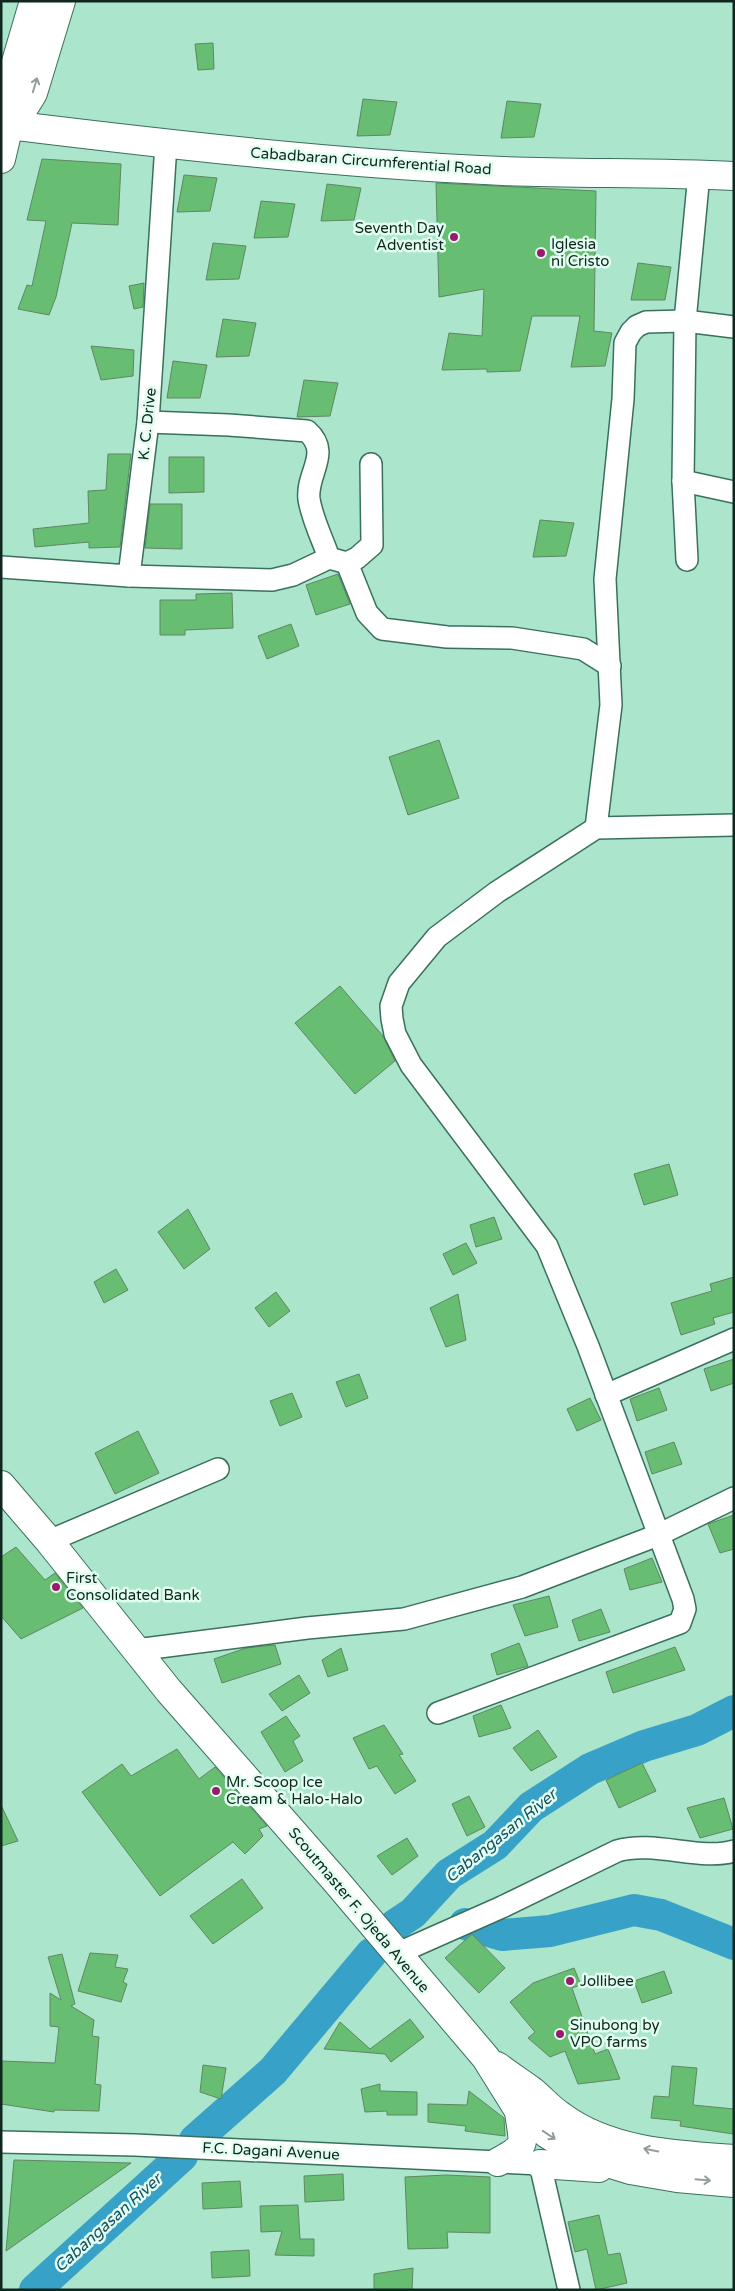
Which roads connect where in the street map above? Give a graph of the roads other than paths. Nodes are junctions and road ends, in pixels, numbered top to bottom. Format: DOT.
graph roads {
  1 [pos="51,4"];
  2 [pos="5,125"];
  3 [pos="166,144"];
  4 [pos="1,159"];
  5 [pos="699,174"];
  6 [pos="734,176"];
  7 [pos="684,321"];
  8 [pos="734,327"];
  9 [pos="148,422"];
  10 [pos="371,464"];
  11 [pos="683,481"];
  12 [pos="734,492"];
  13 [pos="338,560"];
  14 [pos="687,560"];
  15 [pos="1,567"];
  16 [pos="129,576"];
  17 [pos="610,666"];
  18 [pos="734,825"];
  19 [pos="596,828"];
  20 [pos="734,1339"];
  21 [pos="606,1395"];
  22 [pos="218,1468"];
  23 [pos="2,1486"];
  24 [pos="734,1498"];
  25 [pos="658,1534"];
  26 [pos="49,1541"];
  27 [pos="136,1650"];
  28 [pos="438,1713"];
  29 [pos="734,1851"];
  30 [pos="396,1954"];
  31 [pos="486,2058"];
  32 [pos="519,2111"];
  33 [pos="1,2142"];
  34 [pos="734,2159"];
  35 [pos="498,2162"];
  36 [pos="540,2164"];
  37 [pos="630,2170"];
  38 [pos="734,2183"];
  39 [pos="569,2290"];
  1 -- 2 [label="main road"];
  2 -- 1 [label="main road, one-way"];
  2 -- 3 [label="main road, Cabadbaran Circumferential Road"];
  2 -- 4 [label="main road"];
  3 -- 5 [label="main road, Cabadbaran Circumferential Road"];
  3 -- 9 [label="street, K. C. Drive"];
  5 -- 6 [label="main road, Cabadbaran Circumferential Road"];
  5 -- 7 [label="street"];
  7 -- 8 [label="street"];
  7 -- 11 [label="street"];
  7 -- 17 [label="street"];
  9 -- 13 [label="street"];
  9 -- 16 [label="street, K. C. Drive"];
  10 -- 13 [label="street"];
  11 -- 12 [label="street"];
  11 -- 14 [label="street"];
  13 -- 16 [label="street"];
  13 -- 17 [label="street"];
  15 -- 16 [label="street"];
  17 -- 19 [label="street"];
  18 -- 19 [label="street"];
  19 -- 21 [label="street"];
  20 -- 21 [label="street"];
  21 -- 25 [label="street"];
  22 -- 26 [label="street"];
  23 -- 26 [label="main road, Scoutmaster F. Ojeda Avenue"];
  24 -- 25 [label="street"];
  25 -- 27 [label="street"];
  25 -- 28 [label="street"];
  26 -- 27 [label="main road, Scoutmaster F. Ojeda Avenue"];
  27 -- 30 [label="main road, Scoutmaster F. Ojeda Avenue"];
  29 -- 30 [label="street"];
  30 -- 31 [label="main road, Scoutmaster F. Ojeda Avenue"];
  31 -- 32 [label="main road, Scoutmaster F. Ojeda Avenue"];
  34 -- 31 [label="main road, Scoutmaster F. Ojeda Avenue, one-way"];
  32 -- 35 [label="main road"];
  32 -- 37 [label="main road, Scoutmaster F. Ojeda Avenue, one-way"];
  33 -- 35 [label="street, F.C. Dagani Avenue"];
  35 -- 36 [label="street, F.C. Dagani Avenue"];
  36 -- 37 [label="main road"];
  36 -- 39 [label="street"];
  37 -- 38 [label="main road, Scoutmaster F. Ojeda Avenue, one-way"];
}
